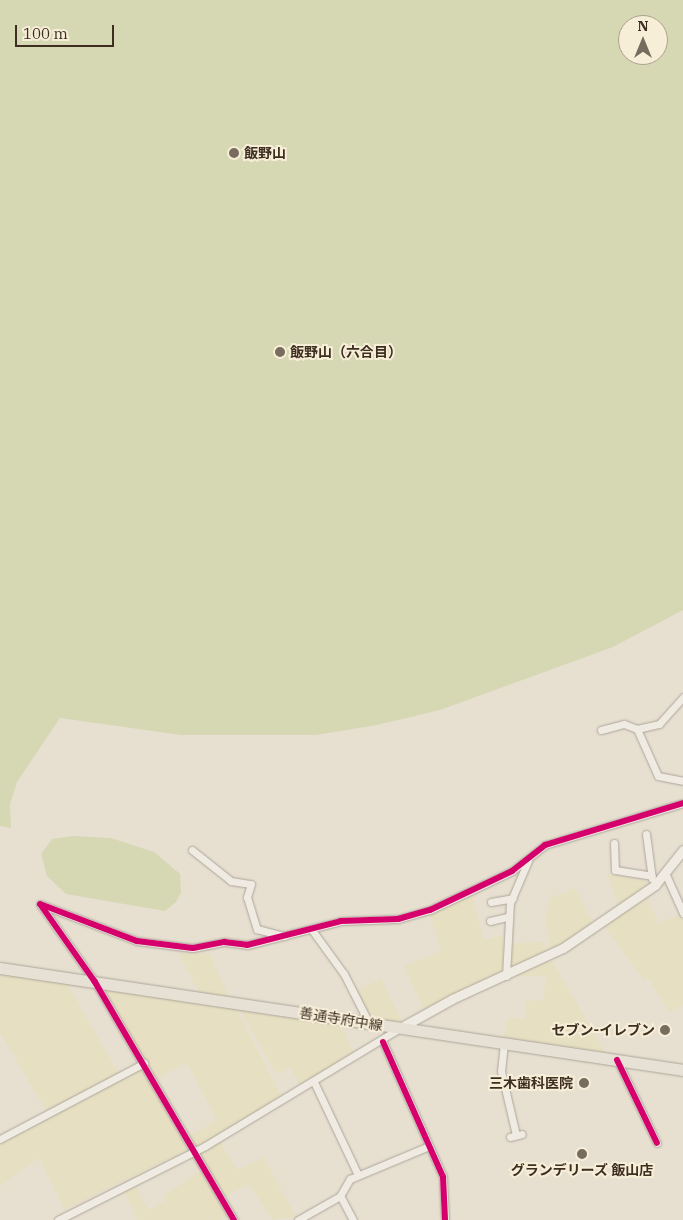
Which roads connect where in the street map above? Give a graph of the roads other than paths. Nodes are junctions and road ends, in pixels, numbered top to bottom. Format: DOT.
graph roads {
  1 [pos="683,697"];
  2 [pos="637,729"];
  3 [pos="601,730"];
  4 [pos="683,781"];
  5 [pos="683,803"];
  6 [pos="646,834"];
  7 [pos="614,843"];
  8 [pos="192,850"];
  9 [pos="683,850"];
  10 [pos="528,861"];
  11 [pos="666,874"];
  12 [pos="652,876"];
  13 [pos="653,886"];
  14 [pos="513,898"];
  15 [pos="491,902"];
  16 [pos="683,912"];
  17 [pos="508,917"];
  18 [pos="490,921"];
  19 [pos="312,930"];
  20 [pos="284,936"];
  21 [pos="0,968"];
  22 [pos="506,976"];
  23 [pos="95,982"];
  24 [pos="369,1024"];
  25 [pos="400,1028"];
  26 [pos="383,1042"];
  27 [pos="504,1043"];
  28 [pos="617,1060"];
  29 [pos="144,1063"];
  30 [pos="683,1070"];
  31 [pos="314,1082"];
  32 [pos="516,1136"];
  33 [pos="0,1139"];
  34 [pos="657,1143"];
  35 [pos="428,1147"];
  36 [pos="194,1152"];
  37 [pos="358,1174"];
  38 [pos="340,1196"];
  39 [pos="58,1220"];
  40 [pos="234,1220"];
  41 [pos="298,1220"];
  42 [pos="353,1220"];
  43 [pos="445,1220"];
  1 -- 2 [label="street"];
  2 -- 3 [label="street"];
  2 -- 4 [label="street"];
  5 -- 10 [label="street"];
  6 -- 12 [label="street"];
  7 -- 12 [label="street"];
  8 -- 20 [label="street"];
  9 -- 11 [label="street"];
  10 -- 14 [label="street"];
  10 -- 19 [label="street"];
  11 -- 13 [label="street"];
  11 -- 16 [label="street"];
  12 -- 13 [label="street"];
  13 -- 22 [label="street"];
  14 -- 15 [label="street"];
  14 -- 17 [label="street"];
  17 -- 18 [label="street"];
  17 -- 22 [label="street"];
  19 -- 20 [label="street"];
  19 -- 24 [label="street"];
  20 -- 23 [label="street"];
  21 -- 23 [label="main road, 善通寺府中線"];
  22 -- 25 [label="street"];
  23 -- 24 [label="main road, 善通寺府中線"];
  23 -- 29 [label="street"];
  24 -- 25 [label="main road, 善通寺府中線"];
  25 -- 26 [label="street"];
  25 -- 27 [label="main road, 善通寺府中線"];
  26 -- 31 [label="street"];
  26 -- 35 [label="street"];
  27 -- 28 [label="main road, 善通寺府中線"];
  27 -- 32 [label="street"];
  28 -- 30 [label="main road, 善通寺府中線"];
  28 -- 34 [label="street"];
  29 -- 33 [label="street"];
  29 -- 36 [label="street"];
  31 -- 36 [label="street"];
  31 -- 37 [label="street"];
  35 -- 37 [label="street"];
  35 -- 43 [label="street"];
  36 -- 39 [label="street"];
  36 -- 40 [label="street"];
  37 -- 38 [label="street"];
  38 -- 41 [label="street"];
  38 -- 42 [label="street"];
}
